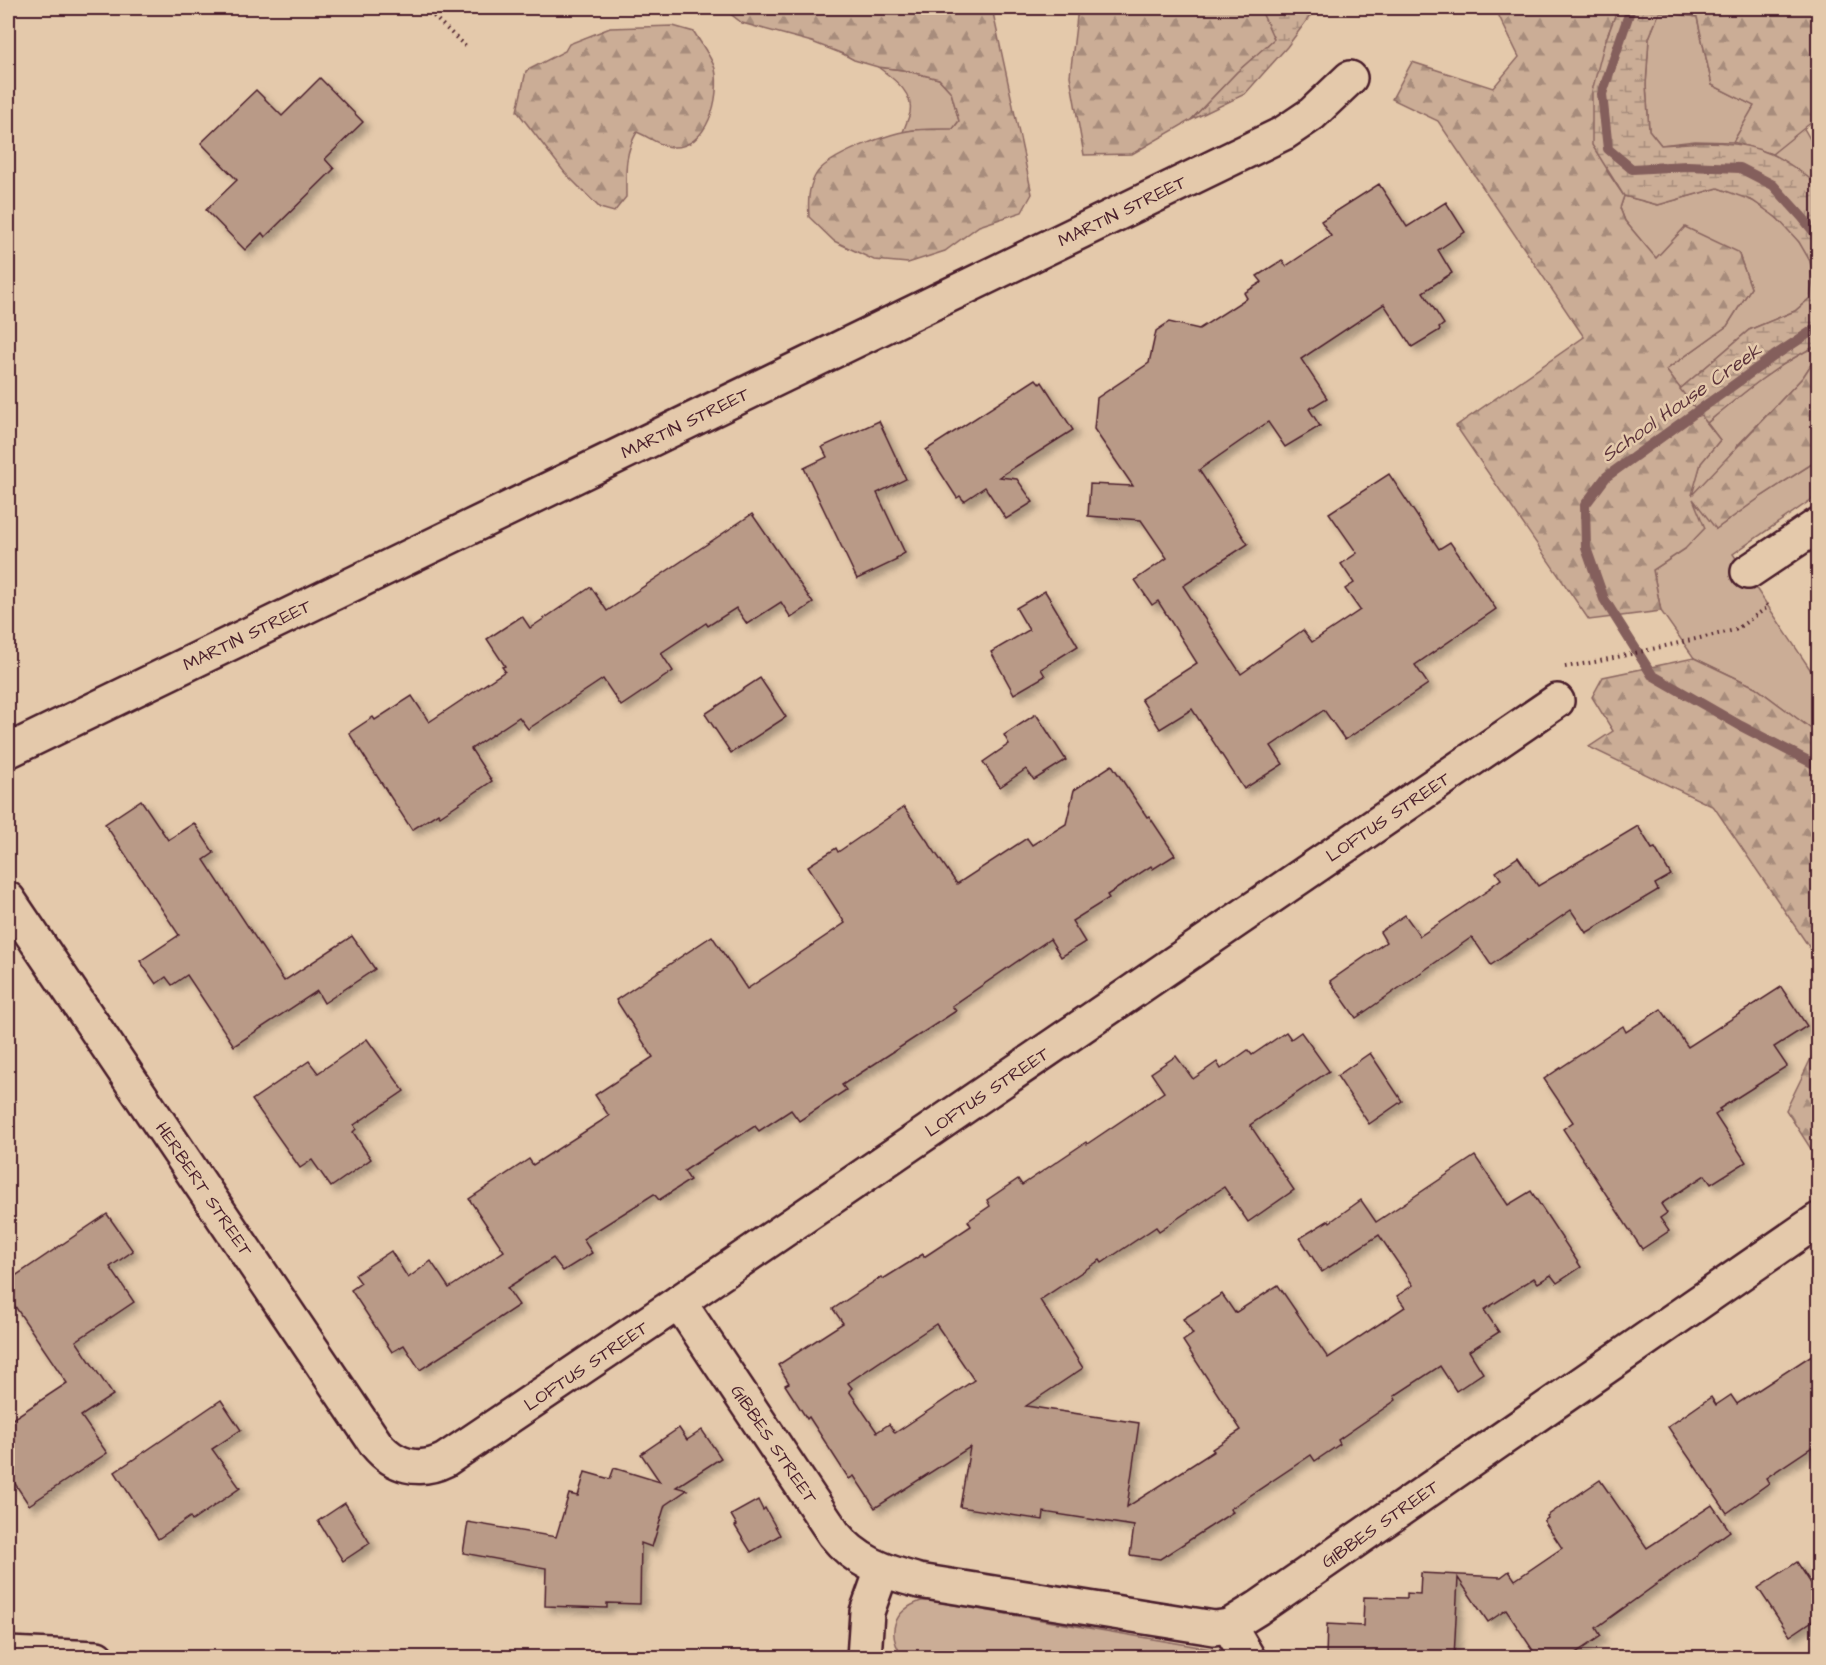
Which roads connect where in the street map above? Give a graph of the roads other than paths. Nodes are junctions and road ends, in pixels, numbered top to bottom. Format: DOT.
graph roads {
  1 [pos="1350,78"];
  2 [pos="1818,525"];
  3 [pos="1748,572"];
  4 [pos="1557,701"];
  5 [pos="8,751"];
  6 [pos="8,899"];
  7 [pos="1818,1221"];
  8 [pos="679,1302"];
  9 [pos="411,1466"];
  10 [pos="882,1570"];
  11 [pos="1229,1626"];
  12 [pos="8,1654"];
  13 [pos="97,1658"];
  14 [pos="864,1658"];
  15 [pos="1248,1658"];
  1 -- 5 [label="street, MARTIN STREET"];
  2 -- 3 [label="street"];
  4 -- 8 [label="street, LOFTUS STREET"];
  6 -- 9 [label="street, HERBERT STREET"];
  7 -- 11 [label="street, GIBBES STREET"];
  8 -- 9 [label="street, LOFTUS STREET"];
  8 -- 10 [label="street, GIBBES STREET"];
  10 -- 11 [label="street, GIBBES STREET"];
  10 -- 14 [label="street"];
  11 -- 15 [label="street"];
  12 -- 13 [label="street"];
}
